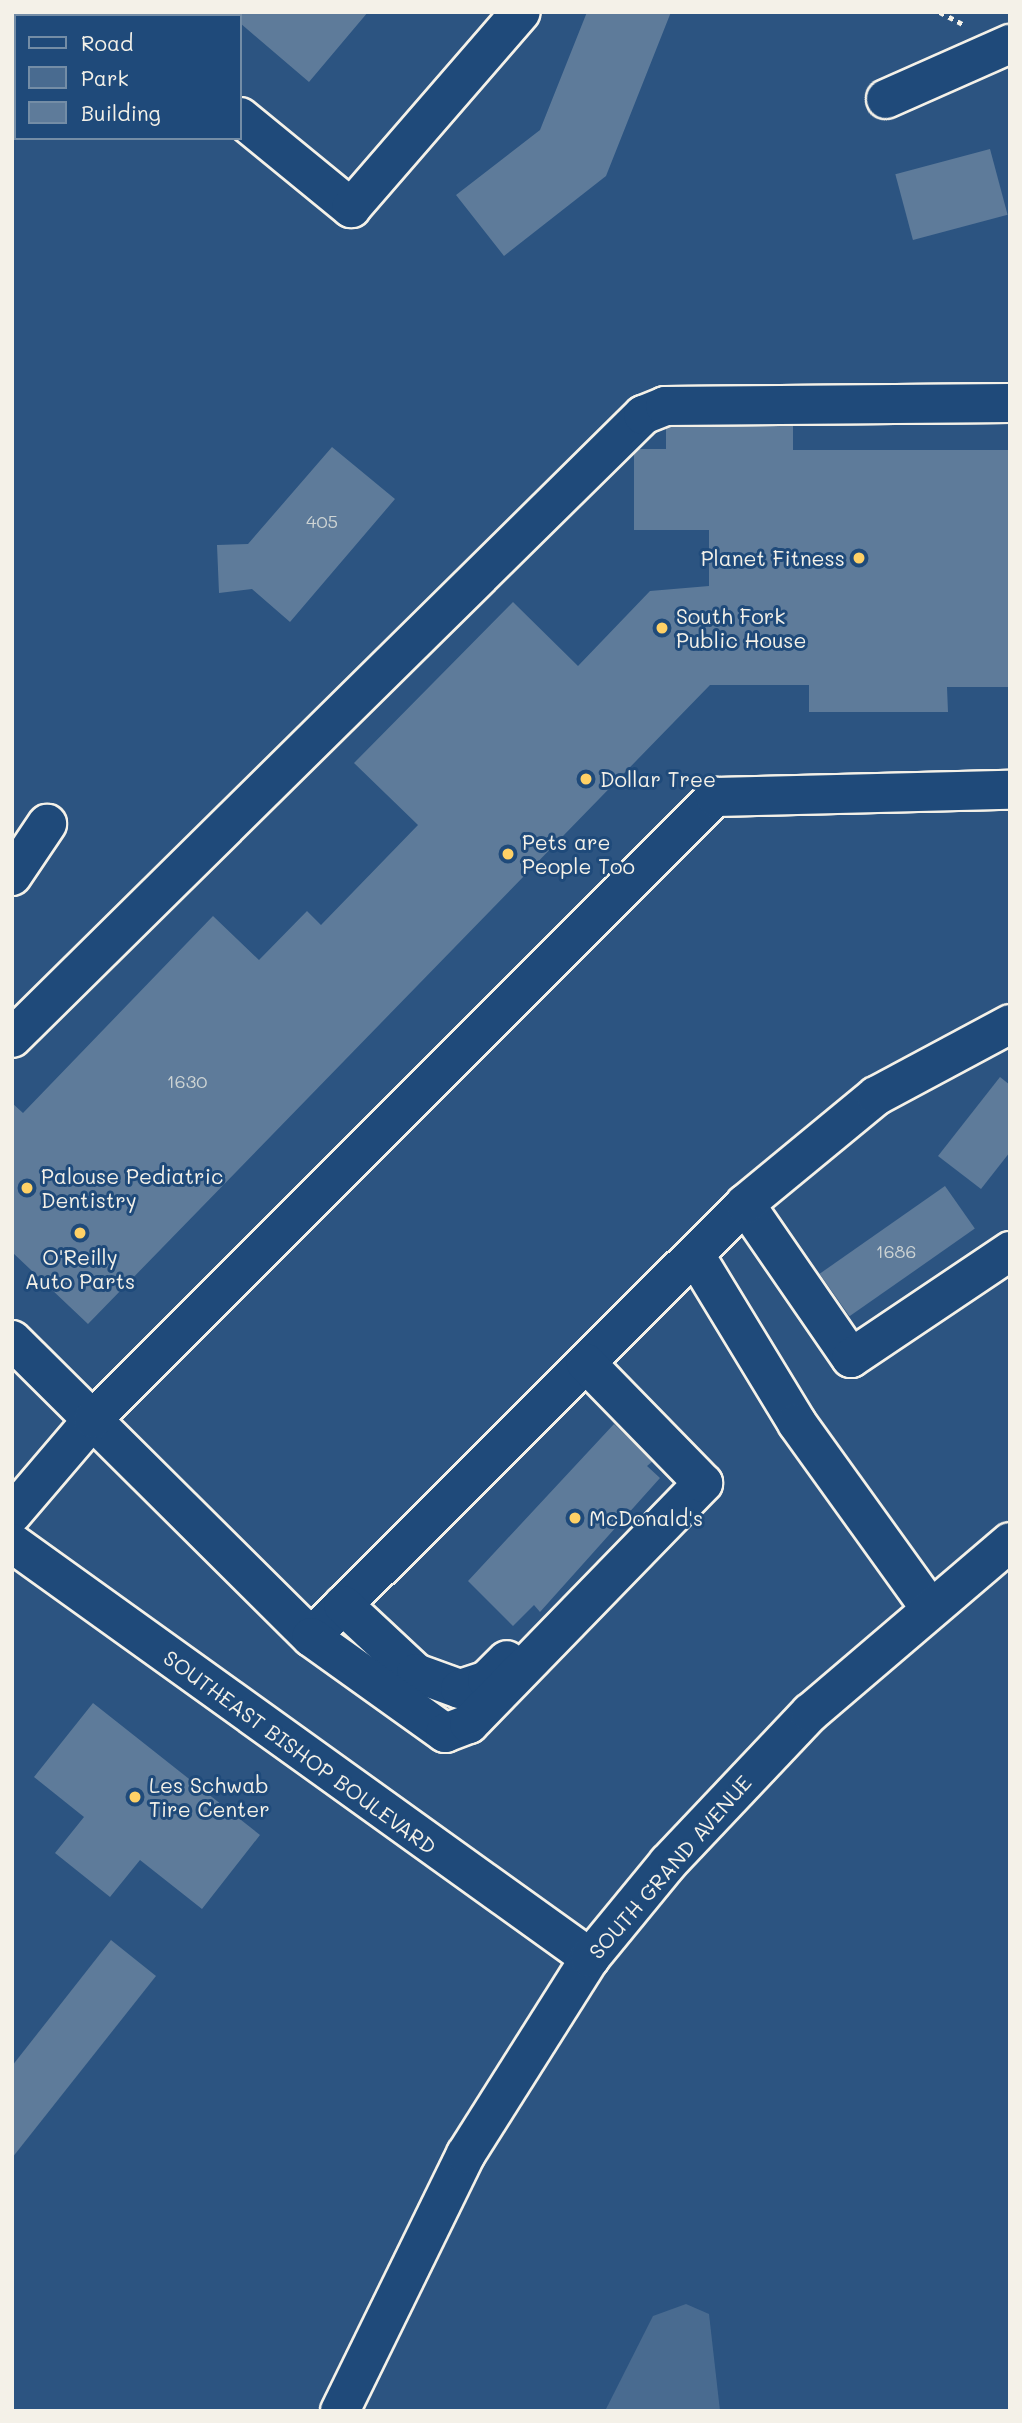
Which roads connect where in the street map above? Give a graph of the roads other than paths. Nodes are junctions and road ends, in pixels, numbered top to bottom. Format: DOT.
graph roads {
  1 [pos="521,12"];
  2 [pos="1010,44"];
  3 [pos="886,99"];
  4 [pos="242,119"];
  5 [pos="1010,403"];
  6 [pos="1010,790"];
  7 [pos="47,824"];
  8 [pos="12,876"];
  9 [pos="1010,1024"];
  10 [pos="12,1038"];
  11 [pos="745,1204"];
  12 [pos="1010,1251"];
  13 [pos="695,1255"];
  14 [pos="12,1340"];
  15 [pos="586,1363"];
  16 [pos="93,1419"];
  17 [pos="695,1469"];
  18 [pos="12,1514"];
  19 [pos="1010,1542"];
  20 [pos="12,1543"];
  21 [pos="343,1605"];
  22 [pos="929,1607"];
  23 [pos="311,1637"];
  24 [pos="590,1958"];
  25 [pos="340,2411"];
  1 -- 4 [label="main road"];
  2 -- 3 [label="main road"];
  5 -- 10 [label="main road"];
  6 -- 16 [label="main road"];
  7 -- 8 [label="main road"];
  9 -- 11 [label="main road"];
  11 -- 12 [label="main road"];
  11 -- 13 [label="main road"];
  13 -- 15 [label="main road"];
  13 -- 22 [label="main road"];
  14 -- 16 [label="main road"];
  15 -- 17 [label="main road"];
  15 -- 21 [label="main road"];
  16 -- 18 [label="main road"];
  16 -- 23 [label="main road"];
  17 -- 21 [label="main road"];
  17 -- 23 [label="main road"];
  19 -- 22 [label="main road, SOUTH GRAND AVENUE"];
  20 -- 24 [label="main road, SOUTHEAST BISHOP BOULEVARD"];
  21 -- 23 [label="main road"];
  22 -- 24 [label="main road, SOUTH GRAND AVENUE"];
  24 -- 25 [label="main road, SOUTH GRAND AVENUE"];
}
